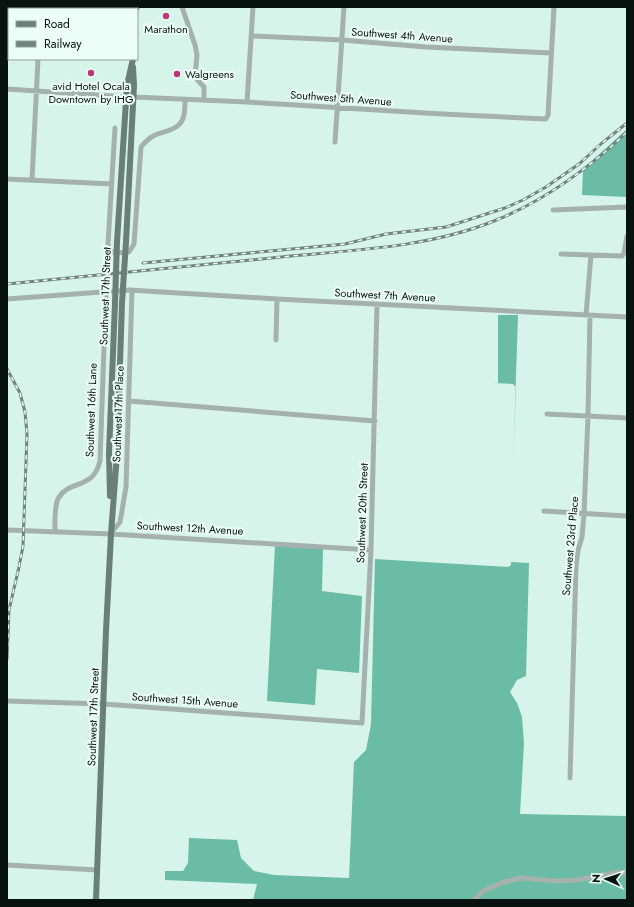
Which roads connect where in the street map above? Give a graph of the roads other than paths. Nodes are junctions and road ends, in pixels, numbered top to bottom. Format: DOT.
graph roads {
  1 [pos="69,7"];
  2 [pos="182,7"];
  3 [pos="253,7"];
  4 [pos="344,7"];
  5 [pos="554,7"];
  6 [pos="41,8"];
  7 [pos="252,36"];
  8 [pos="342,40"];
  9 [pos="551,53"];
  10 [pos="38,60"];
  11 [pos="133,60"];
  12 [pos="133,60"];
  13 [pos="7,89"];
  14 [pos="37,90"];
  15 [pos="126,97"];
  16 [pos="134,97"];
  17 [pos="185,99"];
  18 [pos="204,100"];
  19 [pos="247,102"];
  20 [pos="338,108"];
  21 [pos="115,128"];
  22 [pos="335,142"];
  23 [pos="7,179"];
  24 [pos="32,180"];
  25 [pos="112,184"];
  26 [pos="627,207"];
  27 [pos="553,210"];
  28 [pos="627,236"];
  29 [pos="561,254"];
  30 [pos="590,255"];
  31 [pos="132,290"];
  32 [pos="106,291"];
  33 [pos="7,299"];
  34 [pos="277,299"];
  35 [pos="377,304"];
  36 [pos="588,315"];
  37 [pos="627,317"];
  38 [pos="276,340"];
  39 [pos="129,401"];
  40 [pos="546,414"];
  41 [pos="588,416"];
  42 [pos="627,418"];
  43 [pos="375,421"];
  44 [pos="544,512"];
  45 [pos="584,514"];
  46 [pos="626,516"];
  47 [pos="7,530"];
  48 [pos="55,531"];
  49 [pos="110,534"];
  50 [pos="371,550"];
  51 [pos="7,702"];
  52 [pos="104,704"];
  53 [pos="362,723"];
  54 [pos="570,778"];
  55 [pos="7,865"];
  56 [pos="97,870"];
  57 [pos="627,874"];
  58 [pos="96,900"];
  59 [pos="474,900"];
  1 -- 6 [label="highway"];
  2 -- 18 [label="street"];
  3 -- 7 [label="street"];
  4 -- 8 [label="street"];
  5 -- 9 [label="street"];
  7 -- 8 [label="street, Southwest 4th Avenue"];
  7 -- 19 [label="street"];
  8 -- 9 [label="street, Southwest 4th Avenue"];
  8 -- 20 [label="street"];
  9 -- 20 [label="street, Southwest 5th Avenue"];
  10 -- 14 [label="street"];
  11 -- 16 [label="main road, Southwest 17th Street"];
  12 -- 15 [label="main road, Southwest 17th Street"];
  13 -- 14 [label="street"];
  14 -- 15 [label="street"];
  14 -- 24 [label="street"];
  15 -- 49 [label="main road, Southwest 17th Street, bridge"];
  16 -- 17 [label="street, Southwest 5th Avenue"];
  16 -- 49 [label="main road, Southwest 17th Street, bridge"];
  17 -- 18 [label="street, Southwest 5th Avenue"];
  17 -- 25 [label="street"];
  18 -- 19 [label="street, Southwest 5th Avenue"];
  19 -- 20 [label="street, Southwest 5th Avenue"];
  20 -- 22 [label="street"];
  21 -- 25 [label="street"];
  23 -- 24 [label="street"];
  24 -- 25 [label="street"];
  26 -- 27 [label="street"];
  28 -- 30 [label="street"];
  29 -- 30 [label="street"];
  30 -- 36 [label="street, Southwest 23rd Place"];
  31 -- 32 [label="street, Southwest 7th Avenue"];
  31 -- 34 [label="street, Southwest 7th Avenue"];
  31 -- 39 [label="street, Southwest 17th Place"];
  32 -- 33 [label="street, Southwest 7th Avenue"];
  32 -- 48 [label="street, Southwest 16th Lane"];
  34 -- 35 [label="street, Southwest 7th Avenue"];
  34 -- 38 [label="street"];
  35 -- 36 [label="street, Southwest 7th Avenue"];
  35 -- 43 [label="street, Southwest 20th Street"];
  36 -- 37 [label="street, Southwest 7th Avenue"];
  36 -- 41 [label="street, Southwest 23rd Place"];
  39 -- 43 [label="street"];
  39 -- 49 [label="street, Southwest 17th Place"];
  40 -- 41 [label="street"];
  41 -- 42 [label="street"];
  41 -- 45 [label="street, Southwest 23rd Place"];
  43 -- 50 [label="street, Southwest 20th Street"];
  44 -- 45 [label="street"];
  45 -- 46 [label="street"];
  45 -- 54 [label="street, Southwest 23rd Place"];
  47 -- 48 [label="street, Southwest 12th Avenue"];
  48 -- 49 [label="street, Southwest 12th Avenue"];
  49 -- 50 [label="street, Southwest 12th Avenue"];
  49 -- 52 [label="main road, Southwest 17th Street"];
  50 -- 53 [label="street, Southwest 20th Street"];
  51 -- 52 [label="street, Southwest 15th Avenue"];
  52 -- 53 [label="street, Southwest 15th Avenue"];
  52 -- 56 [label="main road, Southwest 17th Street"];
  55 -- 56 [label="street"];
  56 -- 58 [label="main road, Southwest 17th Street"];
  57 -- 59 [label="street"];
}
